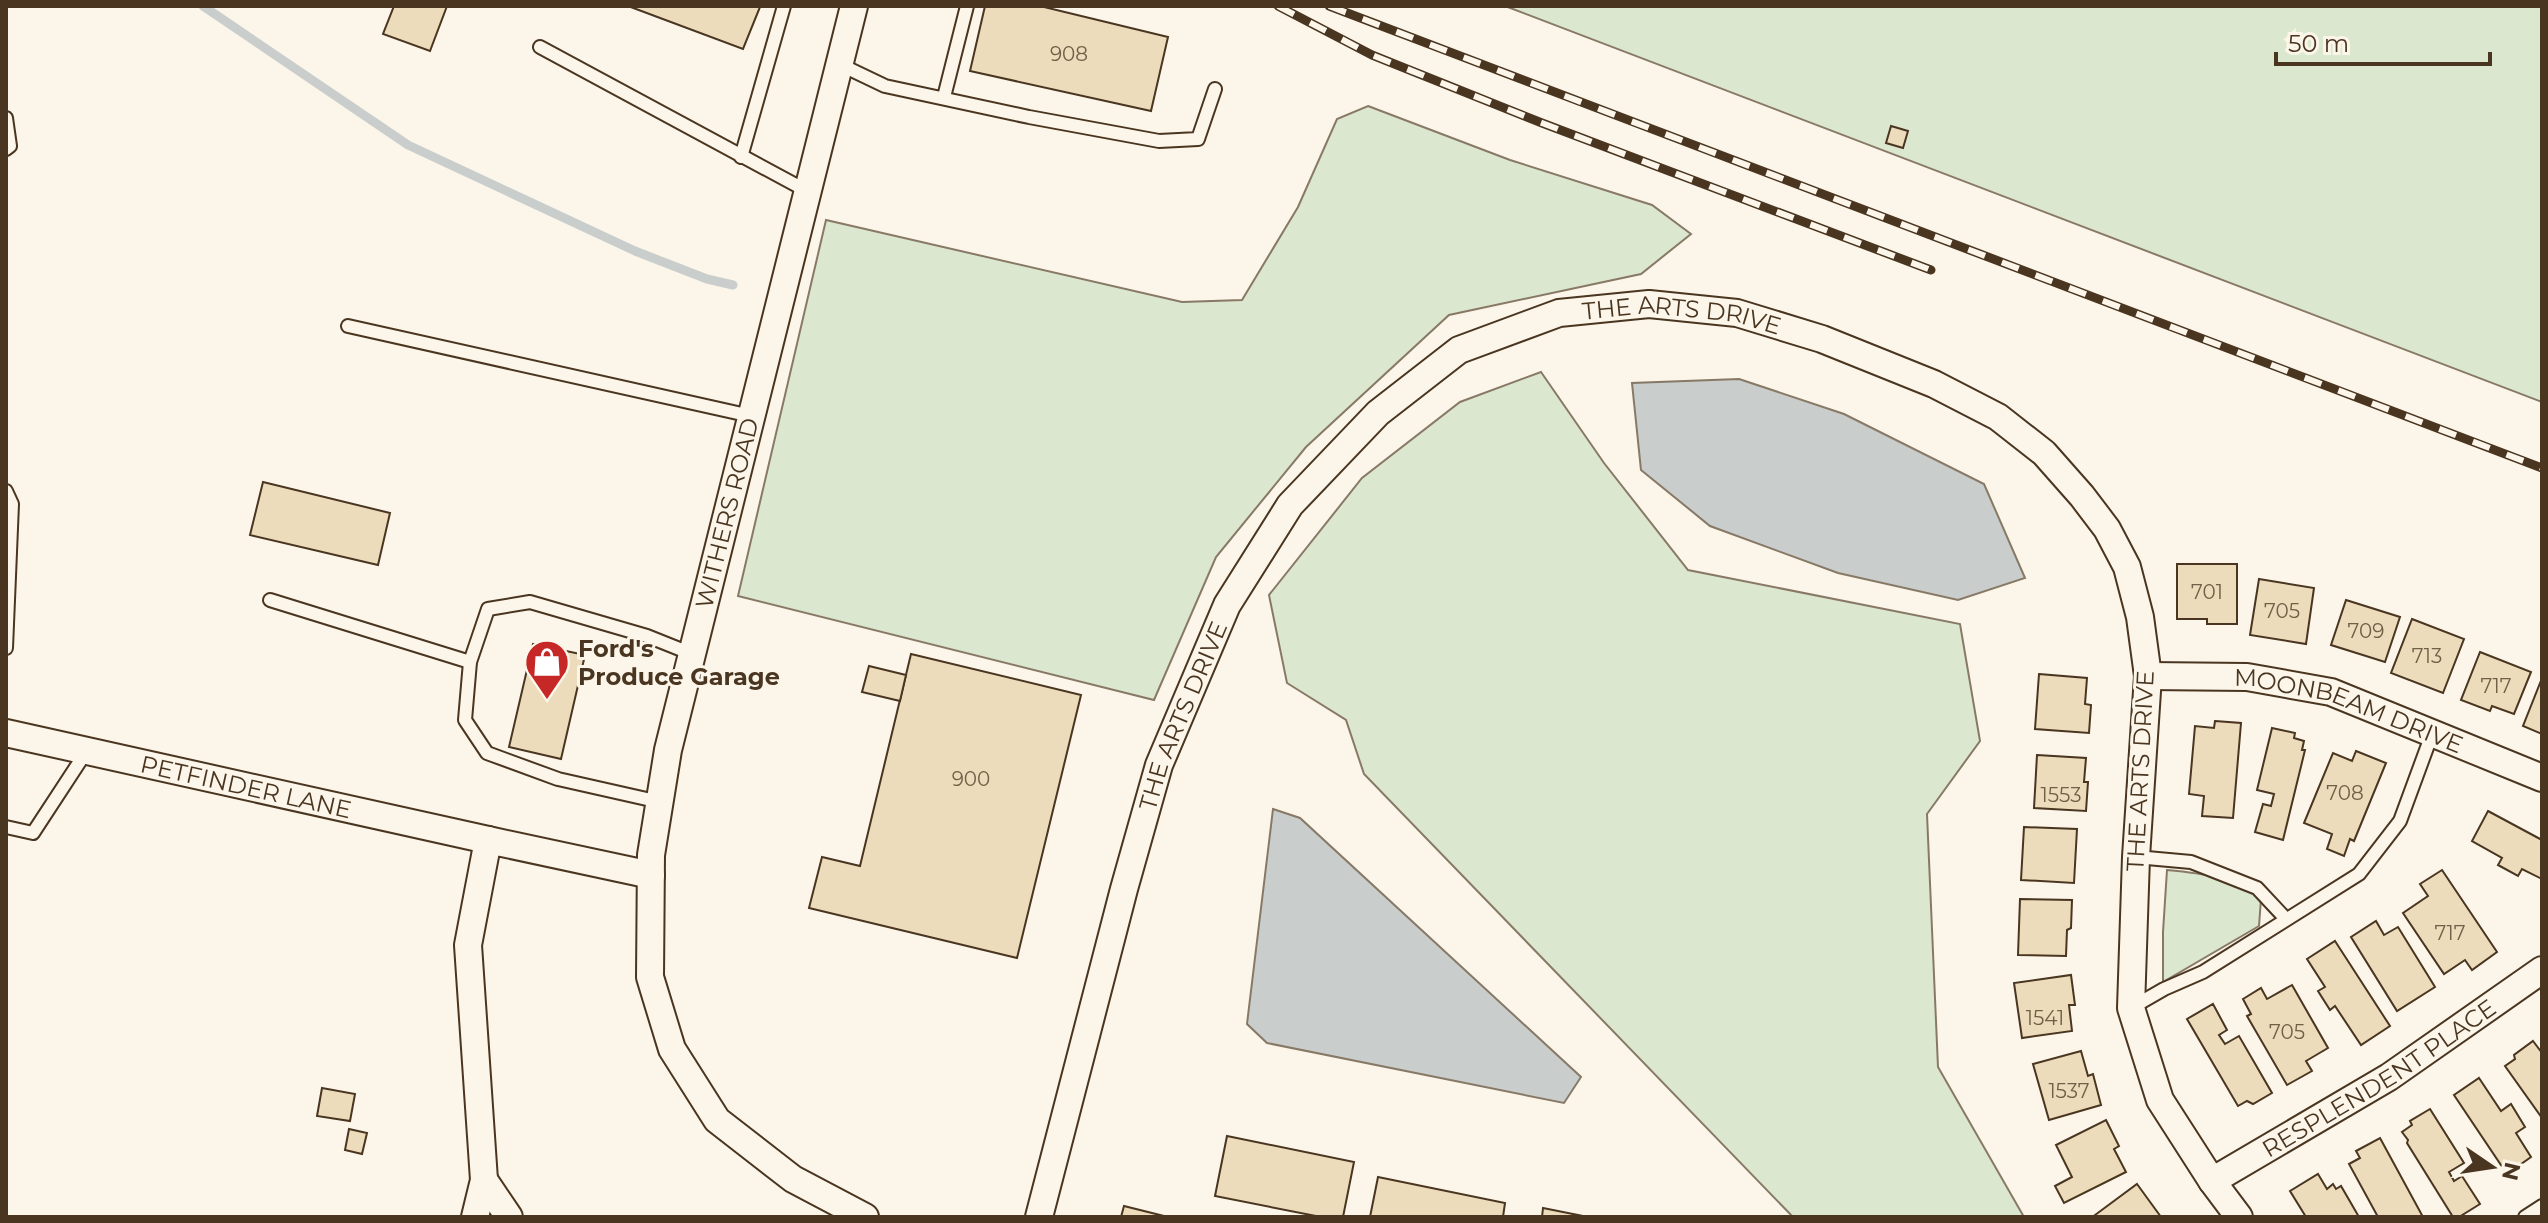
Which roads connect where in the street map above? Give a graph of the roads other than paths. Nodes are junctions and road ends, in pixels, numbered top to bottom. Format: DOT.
graph roads {
  1 [pos="784,6"];
  2 [pos="854,6"];
  3 [pos="967,6"];
  4 [pos="540,47"];
  5 [pos="839,64"];
  6 [pos="1215,89"];
  7 [pos="944,97"];
  8 [pos="6,118"];
  9 [pos="6,149"];
  10 [pos="741,157"];
  11 [pos="807,191"];
  12 [pos="348,326"];
  13 [pos="751,416"];
  14 [pos="6,491"];
  15 [pos="270,600"];
  16 [pos="6,648"];
  17 [pos="692,654"];
  18 [pos="470,662"];
  19 [pos="2148,676"];
  20 [pos="6,733"];
  21 [pos="2432,734"];
  22 [pos="86,752"];
  23 [pos="2542,778"];
  24 [pos="660,802"];
  25 [pos="6,827"];
  26 [pos="488,840"];
  27 [pos="2136,857"];
  28 [pos="651,875"];
  29 [pos="2286,919"];
  30 [pos="2542,970"];
  31 [pos="2131,1008"];
  32 [pos="484,1180"];
  33 [pos="2212,1181"];
  34 [pos="2542,1206"];
  35 [pos="475,1217"];
  36 [pos="509,1217"];
  37 [pos="865,1217"];
  38 [pos="1039,1217"];
  39 [pos="2239,1217"];
  40 [pos="2525,1217"];
  1 -- 10 [label="lane"];
  2 -- 5 [label="street, WITHERS ROAD"];
  3 -- 7 [label="lane"];
  4 -- 10 [label="lane"];
  5 -- 7 [label="lane"];
  5 -- 11 [label="street, WITHERS ROAD"];
  6 -- 7 [label="lane"];
  8 -- 9 [label="lane"];
  10 -- 11 [label="lane"];
  11 -- 13 [label="street, WITHERS ROAD"];
  12 -- 13 [label="lane"];
  13 -- 17 [label="street, WITHERS ROAD"];
  14 -- 16 [label="lane"];
  15 -- 18 [label="lane"];
  17 -- 18 [label="lane"];
  17 -- 24 [label="street, WITHERS ROAD"];
  18 -- 24 [label="lane"];
  19 -- 21 [label="street, MOONBEAM DRIVE"];
  19 -- 27 [label="street, THE ARTS DRIVE"];
  19 -- 38 [label="street, THE ARTS DRIVE"];
  20 -- 22 [label="street, PETFINDER LANE"];
  21 -- 23 [label="street, MOONBEAM DRIVE"];
  21 -- 29 [label="lane"];
  22 -- 25 [label="lane"];
  22 -- 26 [label="street, PETFINDER LANE"];
  24 -- 28 [label="street, WITHERS ROAD"];
  26 -- 28 [label="street, PETFINDER LANE"];
  26 -- 32 [label="street"];
  27 -- 29 [label="lane"];
  27 -- 31 [label="street, THE ARTS DRIVE"];
  28 -- 37 [label="street, WITHERS ROAD"];
  29 -- 31 [label="lane"];
  30 -- 33 [label="street, RESPLENDENT PLACE"];
  31 -- 33 [label="street, THE ARTS DRIVE"];
  32 -- 35 [label="street"];
  32 -- 36 [label="street"];
  33 -- 39 [label="street, THE ARTS DRIVE"];
  34 -- 40 [label="lane"];
}
